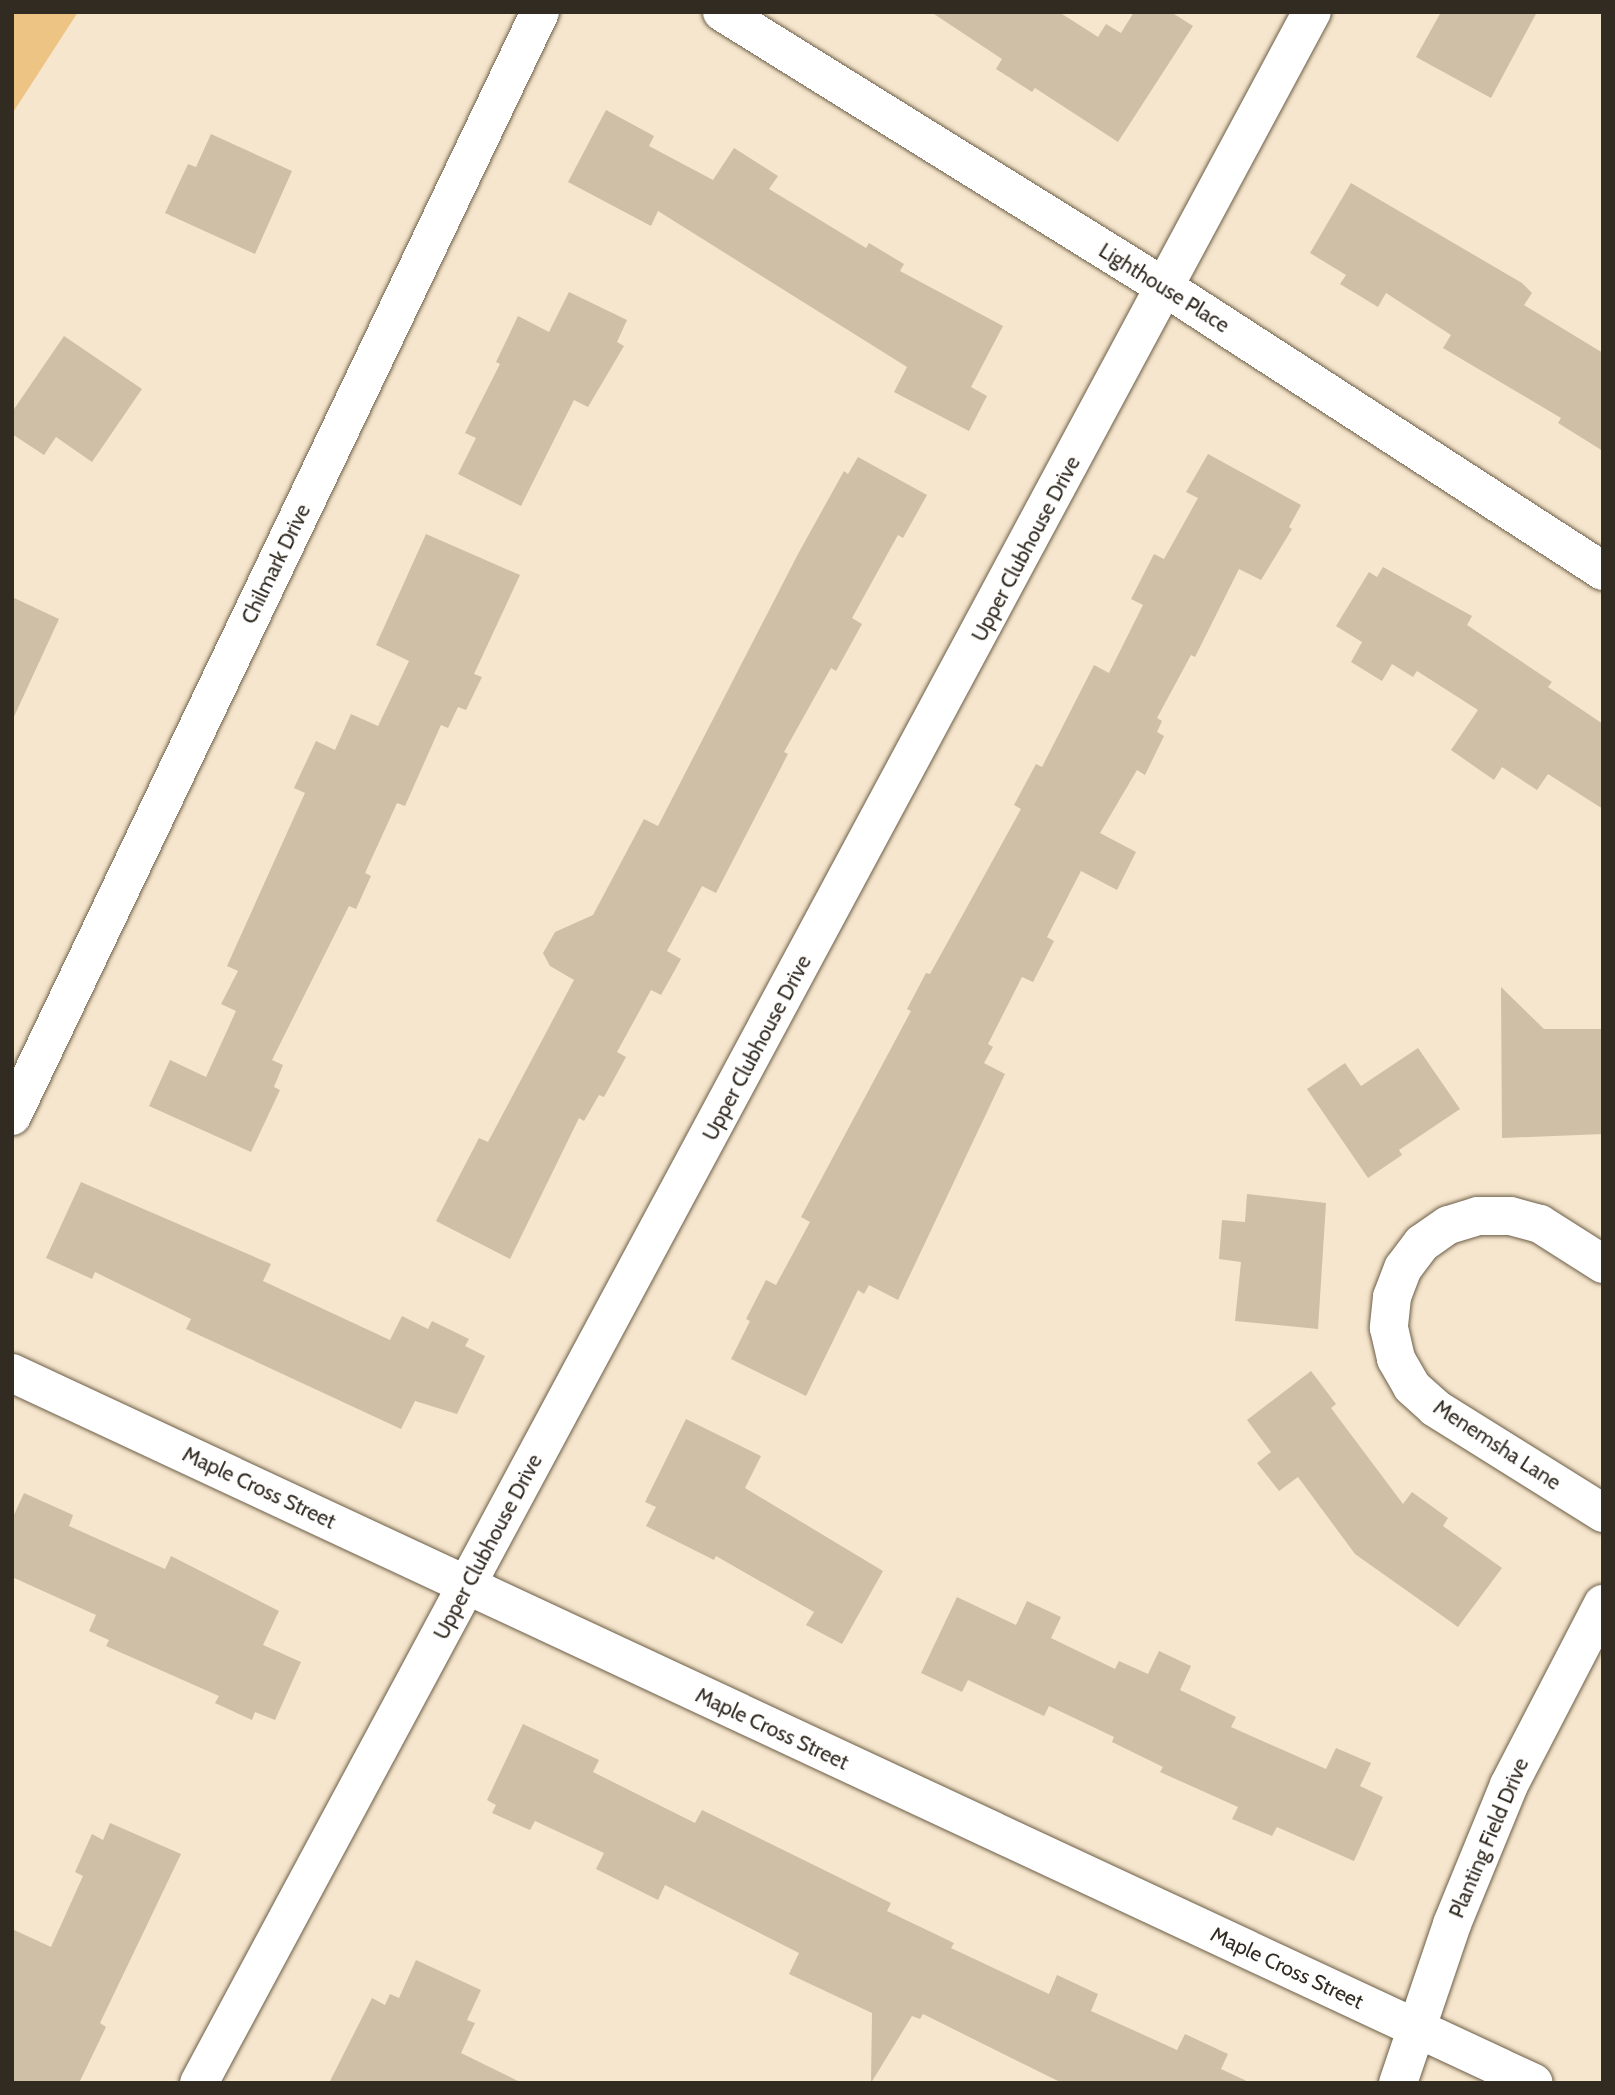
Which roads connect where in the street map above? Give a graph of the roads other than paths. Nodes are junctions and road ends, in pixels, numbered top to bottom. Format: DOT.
graph roads {
  1 [pos="540,12"];
  2 [pos="722,12"];
  3 [pos="1312,12"];
  4 [pos="1166,288"];
  5 [pos="1603,571"];
  6 [pos="12,1116"];
  7 [pos="1603,1264"];
  8 [pos="12,1373"];
  9 [pos="1603,1513"];
  10 [pos="468,1585"];
  11 [pos="1603,1604"];
  12 [pos="1416,2028"];
  13 [pos="199,2083"];
  14 [pos="1398,2083"];
  15 [pos="1534,2083"];
  1 -- 6 [label="street, Chilmark Drive"];
  2 -- 4 [label="street, Lighthouse Place"];
  3 -- 4 [label="street, Upper Clubhouse Drive"];
  4 -- 5 [label="street, Lighthouse Place"];
  4 -- 10 [label="street, Upper Clubhouse Drive"];
  7 -- 9 [label="street, Menemsha Lane"];
  8 -- 10 [label="street, Maple Cross Street"];
  10 -- 12 [label="street, Maple Cross Street"];
  10 -- 13 [label="street, Upper Clubhouse Drive"];
  11 -- 12 [label="street, Planting Field Drive"];
  12 -- 14 [label="street, Planting Field Drive"];
  12 -- 15 [label="street, Maple Cross Street"];
}
